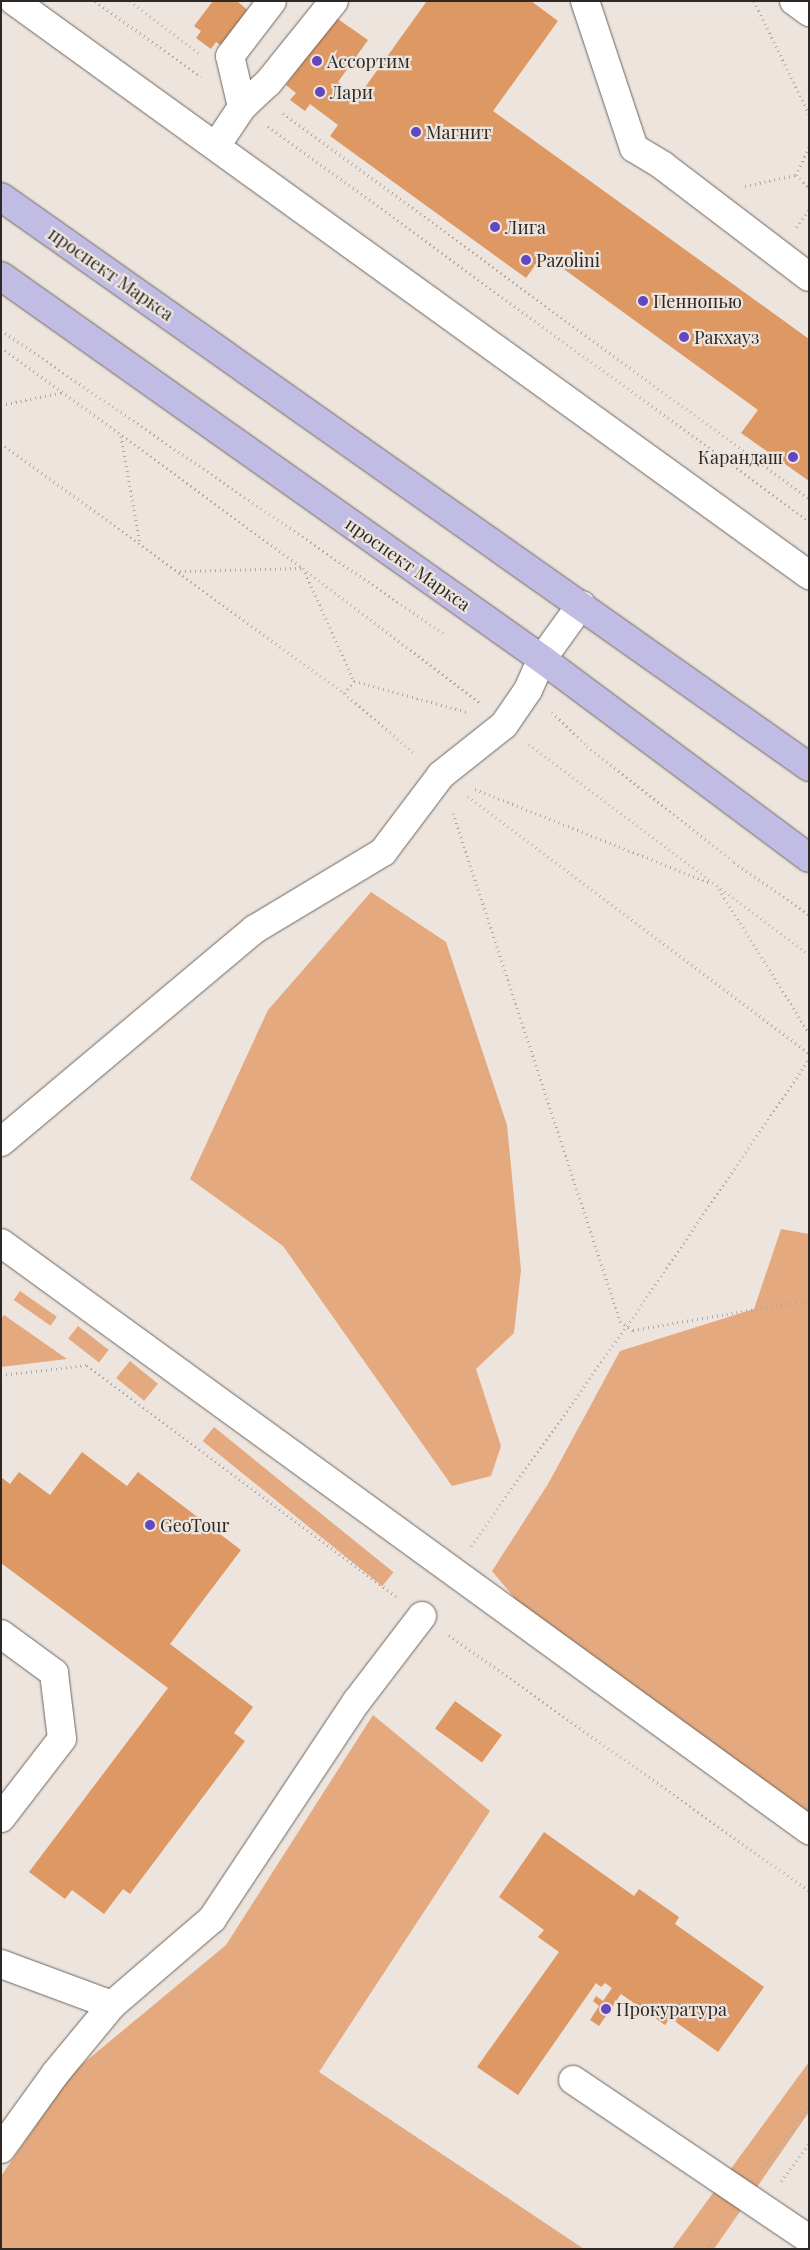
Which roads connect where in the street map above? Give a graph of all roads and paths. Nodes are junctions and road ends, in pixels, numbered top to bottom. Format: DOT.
graph roads {
  1 [pos="14,1"];
  2 [pos="95,1"];
  3 [pos="130,1"];
  4 [pos="272,1"];
  5 [pos="334,1"];
  6 [pos="585,1"];
  7 [pos="754,1"];
  8 [pos="794,1"];
  9 [pos="809,12"];
  10 [pos="245,94"];
  11 [pos="809,114"];
  12 [pos="216,146"];
  13 [pos="809,147"];
  14 [pos="796,175"];
  15 [pos="809,188"];
  16 [pos="1,197"];
  17 [pos="700,197"];
  18 [pos="1,276"];
  19 [pos="809,277"];
  20 [pos="1,330"];
  21 [pos="1,347"];
  22 [pos="64,392"];
  23 [pos="1,405"];
  24 [pos="121,436"];
  25 [pos="1,443"];
  26 [pos="809,499"];
  27 [pos="809,521"];
  28 [pos="140,545"];
  29 [pos="303,568"];
  30 [pos="179,571"];
  31 [pos="809,575"];
  32 [pos="581,605"];
  33 [pos="454,640"];
  34 [pos="542,659"];
  35 [pos="354,681"];
  36 [pos="528,690"];
  37 [pos="344,693"];
  38 [pos="498,719"];
  39 [pos="809,767"];
  40 [pos="441,775"];
  41 [pos="809,858"];
  42 [pos="718,886"];
  43 [pos="809,915"];
  44 [pos="809,954"];
  45 [pos="809,1033"];
  46 [pos="809,1053"];
  47 [pos="809,1059"];
  48 [pos="1,1142"];
  49 [pos="1,1243"];
  50 [pos="809,1300"];
  51 [pos="627,1326"];
  52 [pos="1,1375"];
  53 [pos="452,1573"];
  54 [pos="422,1616"];
  55 [pos="1,1634"];
  56 [pos="1,1818"];
  57 [pos="809,1830"];
  58 [pos="809,1891"];
  59 [pos="1,1964"];
  60 [pos="112,2005"];
  61 [pos="573,2080"];
  62 [pos="809,2142"];
  63 [pos="1,2149"];
  64 [pos="761,2169"];
  65 [pos="768,2173"];
  66 [pos="774,2178"];
  67 [pos="809,2239"];
  1 -- 12 [label="lane"];
  2 -- 10 [label="path"];
  3 -- 10 [label="path"];
  4 -- 10 [label="lane"];
  5 -- 10 [label="lane"];
  6 -- 17 [label="lane"];
  7 -- 11 [label="path"];
  8 -- 9 [label="lane"];
  10 -- 12 [label="lane"];
  10 -- 26 [label="path"];
  10 -- 27 [label="path"];
  12 -- 31 [label="lane"];
  13 -- 14 [label="path"];
  14 -- 15 [label="path"];
  14 -- 17 [label="path"];
  16 -- 32 [label="main road, проспект Маркса"];
  17 -- 19 [label="lane"];
  18 -- 34 [label="main road, проспект Маркса"];
  20 -- 33 [label="path"];
  21 -- 22 [label="path"];
  22 -- 23 [label="path"];
  22 -- 24 [label="path"];
  24 -- 28 [label="path"];
  24 -- 29 [label="path"];
  25 -- 28 [label="path"];
  28 -- 30 [label="path"];
  29 -- 30 [label="path"];
  29 -- 35 [label="path"];
  29 -- 38 [label="path"];
  30 -- 37 [label="path"];
  32 -- 34 [label="lane"];
  32 -- 39 [label="main road, проспект Маркса"];
  34 -- 36 [label="lane"];
  34 -- 41 [label="main road, проспект Маркса"];
  35 -- 37 [label="path"];
  35 -- 38 [label="path"];
  36 -- 38 [label="lane"];
  36 -- 43 [label="path"];
  37 -- 40 [label="path"];
  38 -- 40 [label="lane"];
  38 -- 42 [label="path"];
  40 -- 42 [label="path"];
  40 -- 46 [label="path"];
  40 -- 48 [label="lane"];
  40 -- 51 [label="path"];
  42 -- 44 [label="path"];
  42 -- 45 [label="path"];
  47 -- 51 [label="path"];
  49 -- 53 [label="lane"];
  50 -- 51 [label="path"];
  51 -- 53 [label="path"];
  52 -- 54 [label="path"];
  53 -- 57 [label="lane"];
  54 -- 58 [label="path"];
  54 -- 60 [label="lane"];
  55 -- 56 [label="lane"];
  59 -- 60 [label="lane"];
  60 -- 63 [label="lane"];
  61 -- 67 [label="lane"];
  62 -- 66 [label="path"];
  64 -- 65 [label="path"];
}
